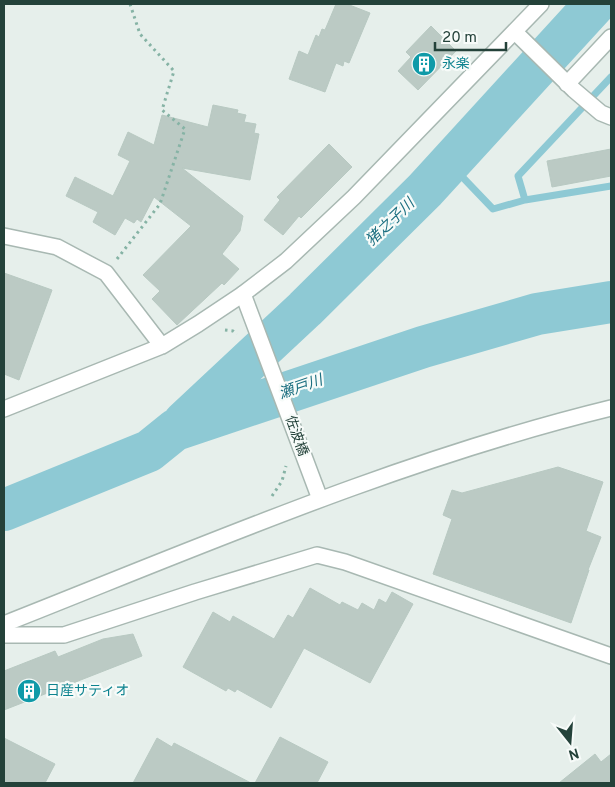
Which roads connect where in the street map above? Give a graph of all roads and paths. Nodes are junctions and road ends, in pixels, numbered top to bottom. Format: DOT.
graph roads {
  1 [pos="130,4"];
  2 [pos="541,4"];
  3 [pos="515,32"];
  4 [pos="611,37"];
  5 [pos="568,84"];
  6 [pos="606,115"];
  7 [pos="4,236"];
  8 [pos="106,274"];
  9 [pos="246,300"];
  10 [pos="162,346"];
  11 [pos="611,408"];
  12 [pos="4,409"];
  13 [pos="320,499"];
  14 [pos="4,624"];
  15 [pos="4,635"];
  16 [pos="611,656"];
  1 -- 8 [label="path"];
  2 -- 3 [label="street"];
  3 -- 5 [label="street"];
  3 -- 9 [label="street"];
  4 -- 5 [label="street"];
  5 -- 6 [label="street"];
  7 -- 8 [label="street"];
  8 -- 10 [label="street"];
  9 -- 10 [label="street"];
  9 -- 13 [label="street, 佐波橋"];
  10 -- 12 [label="street"];
  11 -- 13 [label="street"];
  13 -- 14 [label="street"];
  15 -- 16 [label="street"];
}
